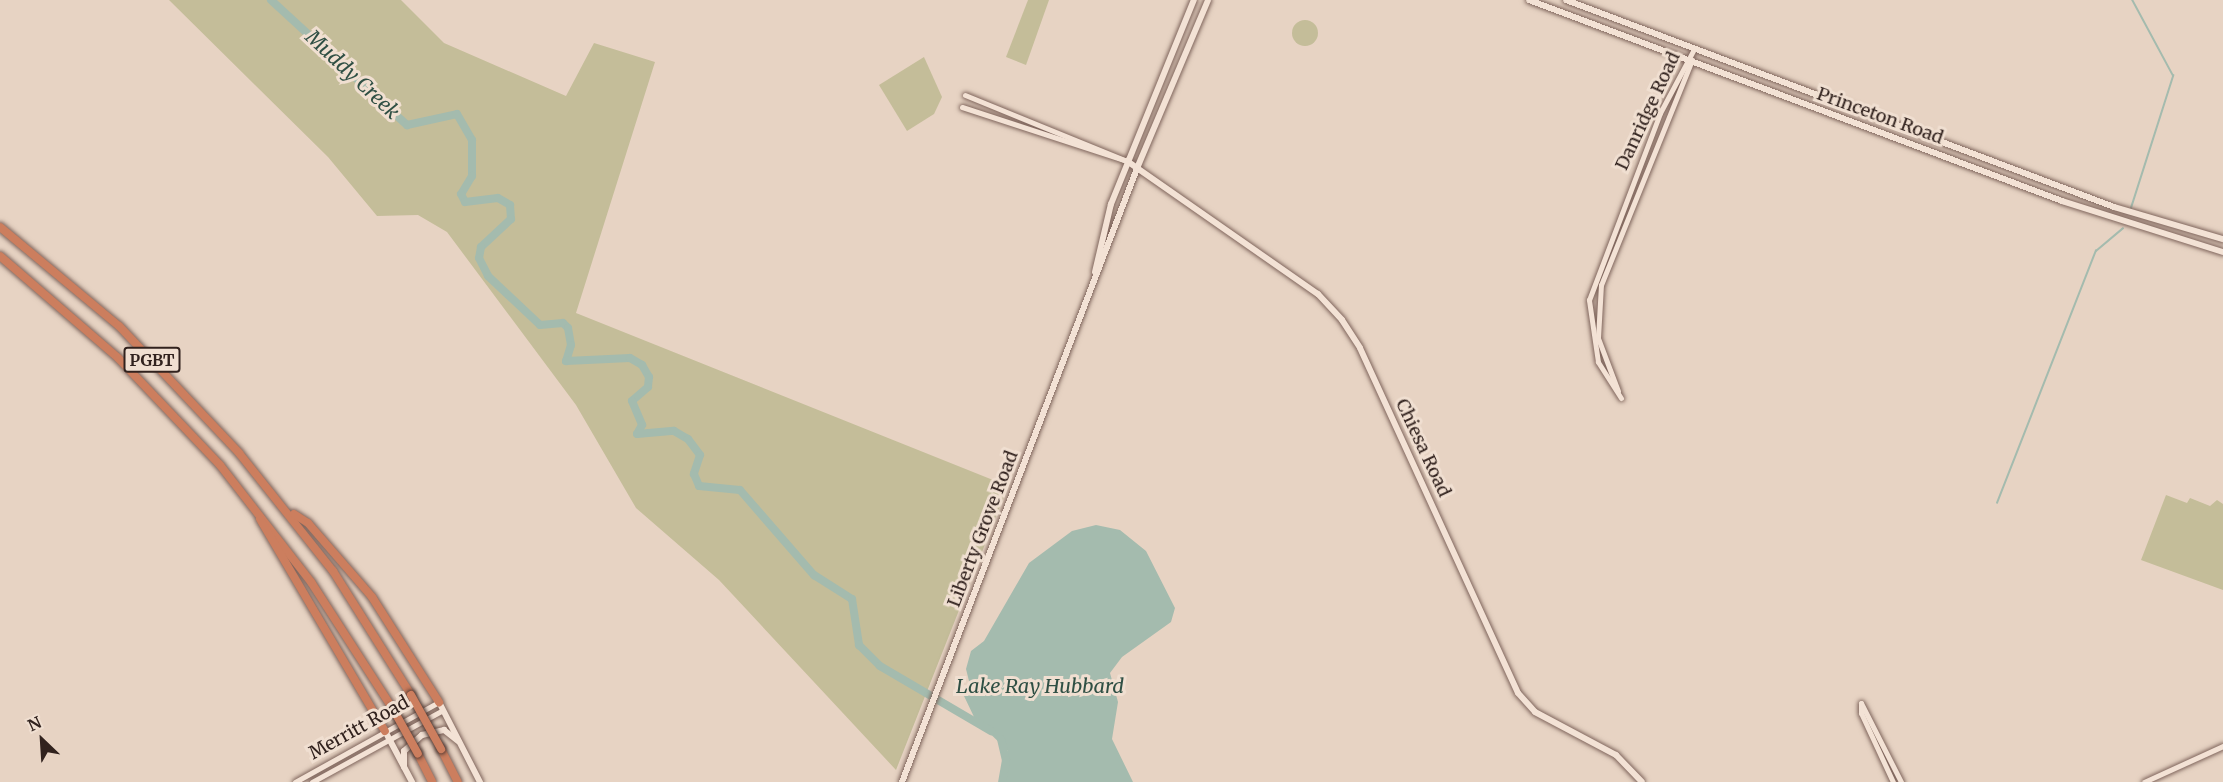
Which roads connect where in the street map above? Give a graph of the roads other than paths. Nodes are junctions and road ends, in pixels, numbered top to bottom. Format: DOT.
graph roads {
  1 [pos="1194,0"];
  2 [pos="1208,0"];
  3 [pos="1529,0"];
  4 [pos="1566,0"];
  5 [pos="1638,28"];
  6 [pos="1634,40"];
  7 [pos="1694,49"];
  8 [pos="1689,60"];
  9 [pos="965,95"];
  10 [pos="962,107"];
  11 [pos="1127,161"];
  12 [pos="1138,166"];
  13 [pos="2019,170"];
  14 [pos="2014,183"];
  15 [pos="2056,186"];
  16 [pos="2052,197"];
  17 [pos="2114,207"];
  18 [pos="2109,218"];
  19 [pos="0,227"];
  20 [pos="2208,234"];
  21 [pos="2223,238"];
  22 [pos="2205,246"];
  23 [pos="2223,252"];
  24 [pos="0,256"];
  25 [pos="1092,287"];
  26 [pos="253,505"];
  27 [pos="287,510"];
  28 [pos="441,706"];
  29 [pos="385,731"];
  30 [pos="389,739"];
  31 [pos="463,746"];
  32 [pos="2223,746"];
  33 [pos="404,767"];
  34 [pos="295,782"];
  35 [pos="312,782"];
  36 [pos="412,782"];
  37 [pos="432,782"];
  38 [pos="458,782"];
  39 [pos="480,782"];
  40 [pos="902,782"];
  41 [pos="1642,782"];
  42 [pos="1893,782"];
  43 [pos="1901,782"];
  44 [pos="2144,782"];
  1 -- 11 [label="main road, Liberty Grove Road"];
  2 -- 12 [label="main road, Liberty Grove Road"];
  3 -- 6 [label="main road, Princeton Road"];
  4 -- 5 [label="main road, Princeton Road"];
  5 -- 6 [label="main road"];
  5 -- 7 [label="main road, Princeton Road"];
  6 -- 8 [label="main road, Princeton Road"];
  7 -- 8 [label="street, Danridge Road"];
  7 -- 13 [label="main road, Princeton Road"];
  8 -- 8 [label="street, Danridge Road"];
  8 -- 14 [label="main road, Princeton Road"];
  9 -- 11 [label="street"];
  10 -- 11 [label="street"];
  11 -- 12 [label="main road, Chiesa Road"];
  11 -- 25 [label="main road, Liberty Grove Road"];
  12 -- 25 [label="main road, Liberty Grove Road"];
  12 -- 41 [label="main road, Chiesa Road"];
  13 -- 14 [label="main road"];
  13 -- 15 [label="main road, Princeton Road"];
  14 -- 16 [label="main road, Princeton Road"];
  15 -- 16 [label="main road"];
  15 -- 17 [label="main road, Princeton Road"];
  16 -- 18 [label="main road, Princeton Road"];
  17 -- 18 [label="main road"];
  17 -- 20 [label="main road, Princeton Road"];
  18 -- 22 [label="main road, Princeton Road"];
  19 -- 27 [label="highway, PGBT"];
  20 -- 21 [label="main road, Princeton Road"];
  20 -- 22 [label="main road"];
  22 -- 23 [label="main road, Princeton Road"];
  24 -- 26 [label="highway, PGBT"];
  25 -- 40 [label="main road, Liberty Grove Road"];
  26 -- 29 [label="highway"];
  26 -- 37 [label="highway, PGBT, bridge"];
  27 -- 28 [label="highway"];
  27 -- 38 [label="highway, PGBT, bridge"];
  28 -- 29 [label="street, Merritt Road"];
  28 -- 30 [label="street, Merritt Road"];
  28 -- 31 [label="main road"];
  29 -- 30 [label="main road"];
  29 -- 34 [label="street, Merritt Road"];
  30 -- 33 [label="main road"];
  30 -- 35 [label="street, Merritt Road"];
  31 -- 33 [label="main road"];
  31 -- 39 [label="main road"];
  32 -- 44 [label="street"];
  33 -- 36 [label="main road"];
  42 -- 43 [label="street"];
}
